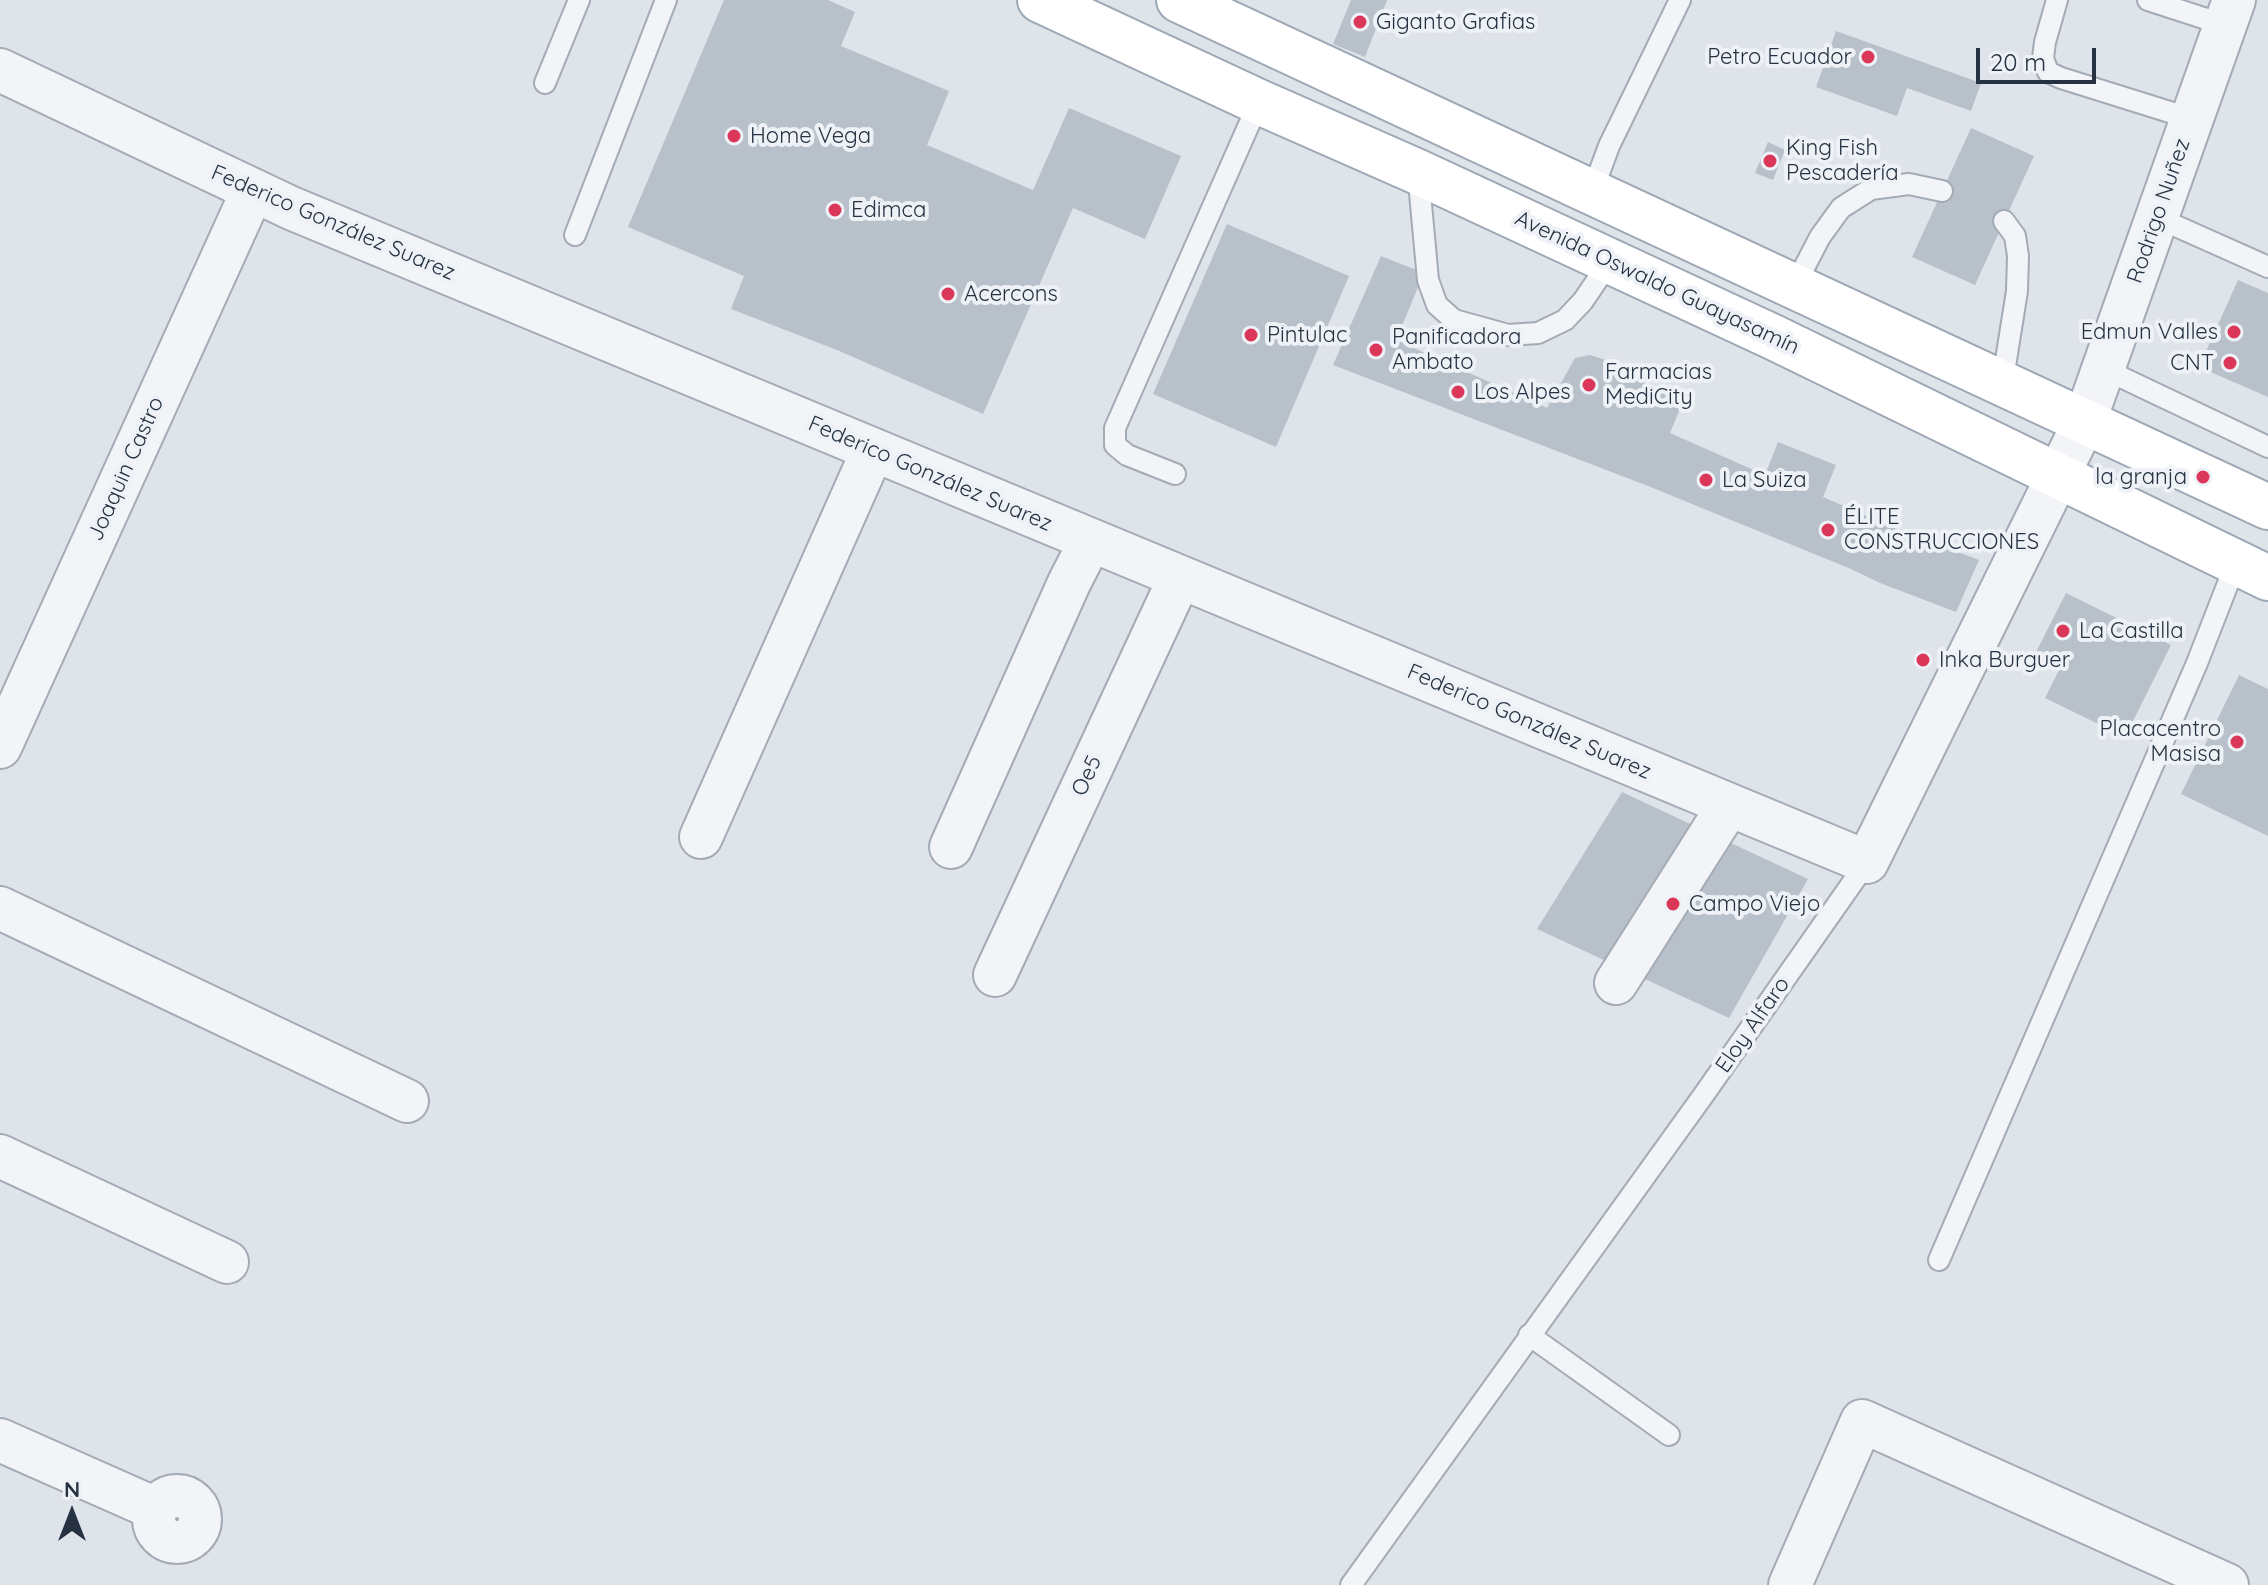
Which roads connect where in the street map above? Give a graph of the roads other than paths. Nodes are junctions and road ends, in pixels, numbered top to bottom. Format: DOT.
graph roads {
  1 [pos="579,0"];
  2 [pos="666,0"];
  3 [pos="1040,0"];
  4 [pos="1179,0"];
  5 [pos="1680,0"];
  6 [pos="2057,0"];
  7 [pos="2148,0"];
  8 [pos="2230,13"];
  9 [pos="0,70"];
  10 [pos="545,83"];
  11 [pos="1259,102"];
  12 [pos="2192,119"];
  13 [pos="1418,172"];
  14 [pos="253,190"];
  15 [pos="1942,191"];
  16 [pos="1592,192"];
  17 [pos="2158,218"];
  18 [pos="2004,221"];
  19 [pos="575,235"];
  20 [pos="1610,261"];
  21 [pos="2268,267"];
  22 [pos="1794,287"];
  23 [pos="2104,369"];
  24 [pos="2002,385"];
  25 [pos="2084,423"];
  26 [pos="2268,447"];
  27 [pos="873,450"];
  28 [pos="1175,474"];
  29 [pos="2057,475"];
  30 [pos="2268,507"];
  31 [pos="1091,540"];
  32 [pos="2252,570"];
  33 [pos="1180,577"];
  34 [pos="0,747"];
  35 [pos="1729,805"];
  36 [pos="701,837"];
  37 [pos="951,847"];
  38 [pos="1867,862"];
  39 [pos="0,908"];
  40 [pos="995,975"];
  41 [pos="1616,983"];
  42 [pos="407,1101"];
  43 [pos="0,1156"];
  44 [pos="1939,1260"];
  45 [pos="227,1262"];
  46 [pos="1529,1335"];
  47 [pos="1669,1435"];
  48 [pos="0,1440"];
  49 [pos="156,1509"];
  50 [pos="1351,1585"];
  51 [pos="1790,1585"];
  52 [pos="2227,1585"];
  1 -- 10 [label="lane"];
  2 -- 19 [label="lane"];
  3 -- 11 [label="main road, Avenida Oswaldo Guayasamín"];
  4 -- 16 [label="main road"];
  5 -- 16 [label="lane"];
  6 -- 12 [label="lane"];
  7 -- 8 [label="lane"];
  8 -- 12 [label="street, Rodrigo Nuñez"];
  9 -- 14 [label="street, Federico González Suarez"];
  11 -- 13 [label="main road, Avenida Oswaldo Guayasamín"];
  11 -- 28 [label="lane"];
  12 -- 17 [label="street, Rodrigo Nuñez"];
  13 -- 20 [label="main road, Avenida Oswaldo Guayasamín"];
  13 -- 20 [label="lane"];
  14 -- 27 [label="street, Federico González Suarez"];
  14 -- 34 [label="street, Joaquin Castro"];
  15 -- 22 [label="lane"];
  16 -- 22 [label="main road"];
  17 -- 21 [label="lane"];
  17 -- 23 [label="street, Rodrigo Nuñez"];
  18 -- 24 [label="lane"];
  20 -- 29 [label="main road, Avenida Oswaldo Guayasamín"];
  22 -- 24 [label="main road"];
  23 -- 25 [label="street, Rodrigo Nuñez"];
  23 -- 26 [label="lane"];
  24 -- 25 [label="main road"];
  25 -- 29 [label="street, Eloy Alfaro"];
  25 -- 30 [label="main road"];
  27 -- 31 [label="street, Federico González Suarez"];
  27 -- 36 [label="street"];
  29 -- 32 [label="main road, Avenida Oswaldo Guayasamín"];
  29 -- 38 [label="street, Eloy Alfaro"];
  31 -- 33 [label="street, Federico González Suarez"];
  31 -- 37 [label="street"];
  32 -- 44 [label="lane"];
  33 -- 35 [label="street, Federico González Suarez"];
  33 -- 40 [label="street, Oe5"];
  35 -- 38 [label="street, Federico González Suarez"];
  35 -- 41 [label="street"];
  38 -- 46 [label="lane, Eloy Alfaro"];
  39 -- 42 [label="street"];
  43 -- 45 [label="street"];
  46 -- 47 [label="lane"];
  46 -- 50 [label="lane, Eloy Alfaro"];
  48 -- 49 [label="street"];
  51 -- 52 [label="street"];
}
